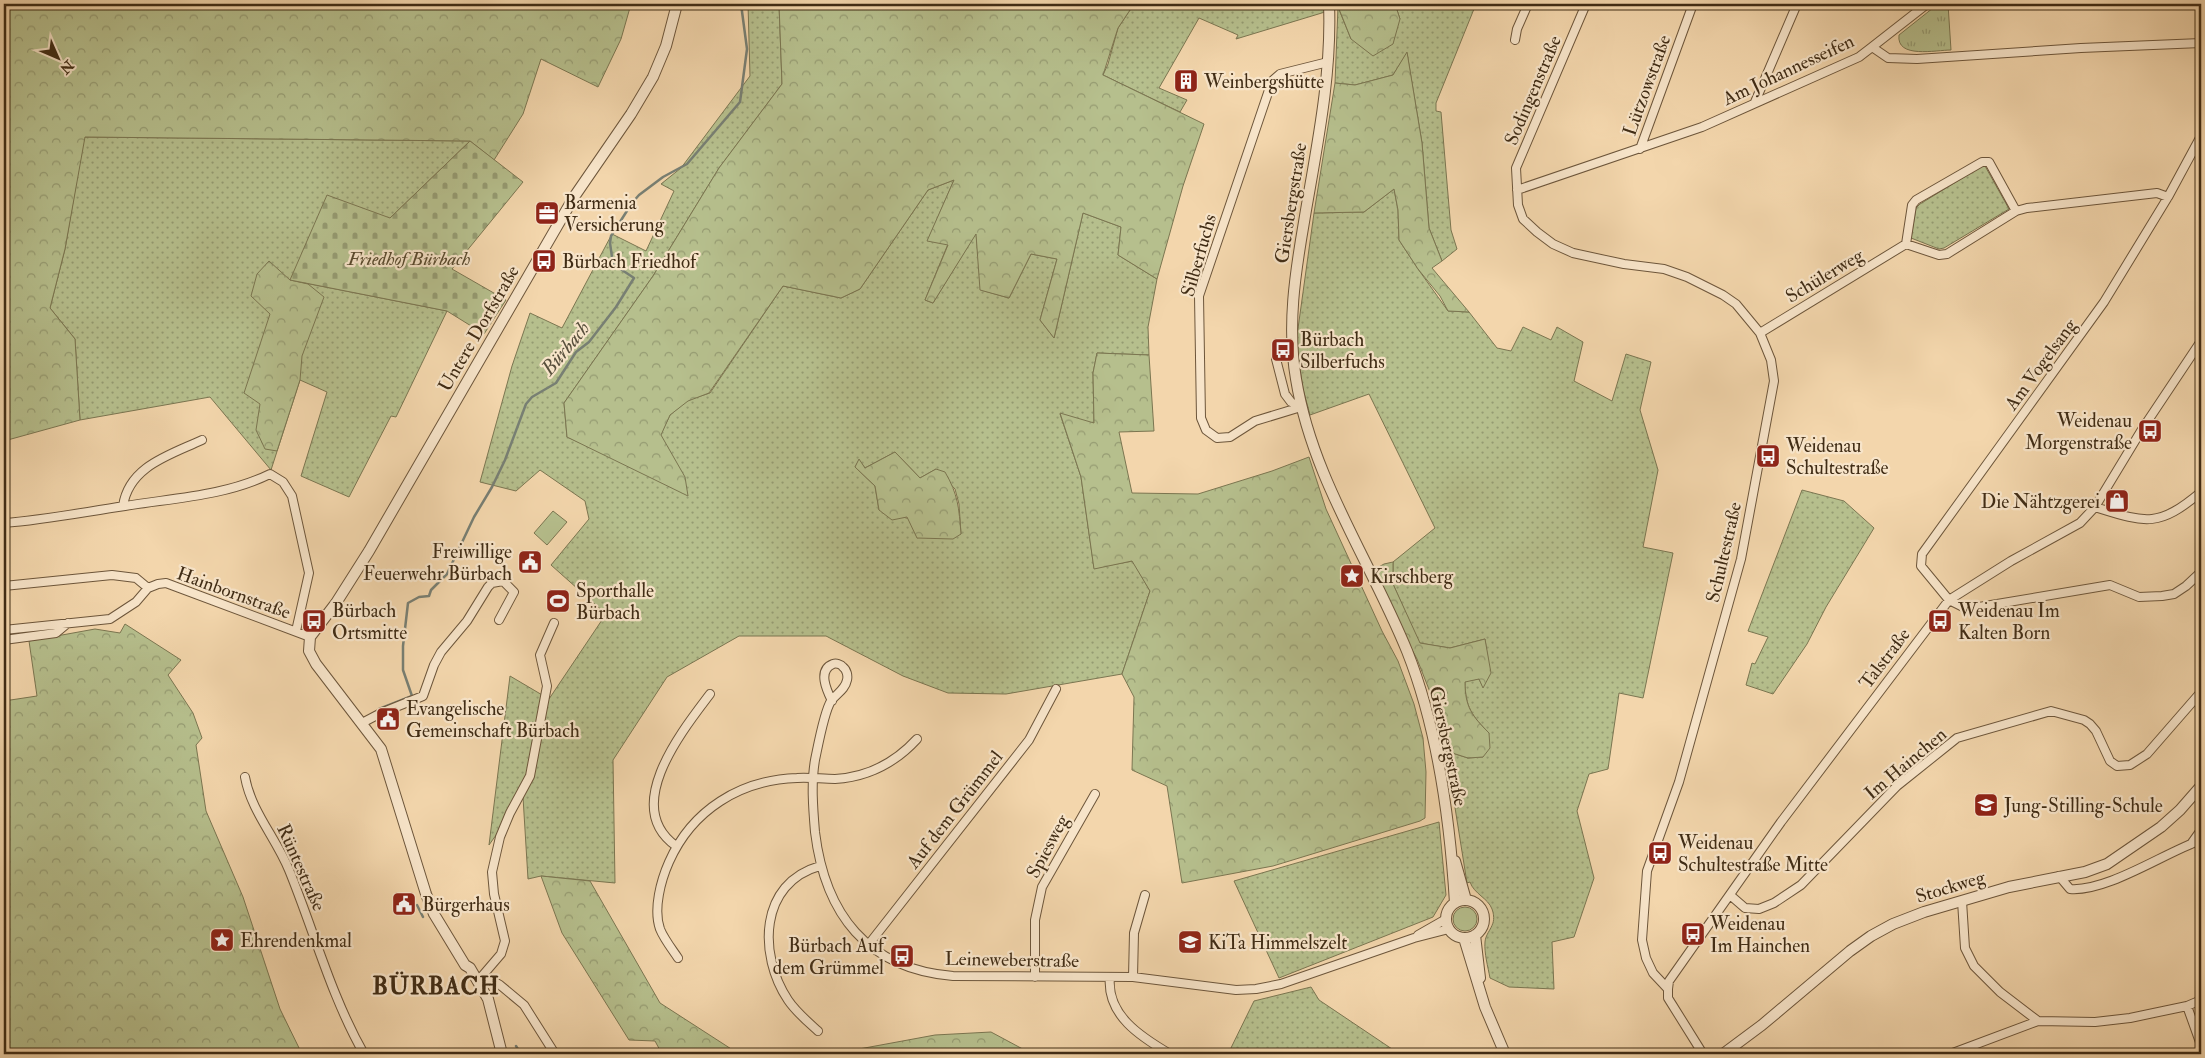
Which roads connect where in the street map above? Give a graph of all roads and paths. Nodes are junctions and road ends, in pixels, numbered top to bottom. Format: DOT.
graph roads {
  1 [pos="677,4"];
  2 [pos="1329,4"];
  3 [pos="1528,4"];
  4 [pos="1586,4"];
  5 [pos="1693,4"];
  6 [pos="1797,4"];
  7 [pos="1927,4"];
  8 [pos="1515,40"];
  9 [pos="2201,43"];
  10 [pos="1872,47"];
  11 [pos="1328,62"];
  12 [pos="1755,102"];
  13 [pos="2201,136"];
  14 [pos="1640,149"];
  15 [pos="1517,190"];
  16 [pos="2168,197"];
  17 [pos="2016,211"];
  18 [pos="1906,244"];
  19 [pos="1760,333"];
  20 [pos="2201,341"];
  21 [pos="1276,359"];
  22 [pos="1302,407"];
  23 [pos="202,440"];
  24 [pos="2201,492"];
  25 [pos="123,506"];
  26 [pos="2095,507"];
  27 [pos="4,523"];
  28 [pos="2201,572"];
  29 [pos="4,586"];
  30 [pos="148,588"];
  31 [pos="1949,600"];
  32 [pos="499,620"];
  33 [pos="554,622"];
  34 [pos="69,623"];
  35 [pos="4,630"];
  36 [pos="296,631"];
  37 [pos="310,637"];
  38 [pos="4,640"];
  39 [pos="1056,689"];
  40 [pos="2201,692"];
  41 [pos="710,694"];
  42 [pos="832,701"];
  43 [pos="362,723"];
  44 [pos="918,739"];
  45 [pos="244,777"];
  46 [pos="812,778"];
  47 [pos="2201,786"];
  48 [pos="1095,794"];
  49 [pos="2201,830"];
  50 [pos="2201,840"];
  51 [pos="2191,844"];
  52 [pos="676,846"];
  53 [pos="1450,846"];
  54 [pos="820,866"];
  55 [pos="2059,876"];
  56 [pos="1145,895"];
  57 [pos="1730,895"];
  58 [pos="1466,900"];
  59 [pos="1962,901"];
  60 [pos="1455,903"];
  61 [pos="1448,924"];
  62 [pos="1475,935"];
  63 [pos="1464,938"];
  64 [pos="869,944"];
  65 [pos="678,958"];
  66 [pos="1035,977"];
  67 [pos="1110,977"];
  68 [pos="1133,977"];
  69 [pos="481,981"];
  70 [pos="1480,987"];
  71 [pos="1668,990"];
  72 [pos="2201,1000"];
  73 [pos="2187,1006"];
  74 [pos="2038,1021"];
  75 [pos="818,1031"];
  76 [pos="2201,1045"];
  77 [pos="364,1054"];
  78 [pos="502,1054"];
  79 [pos="555,1054"];
  80 [pos="1170,1054"];
  81 [pos="1505,1054"];
  82 [pos="1703,1054"];
  83 [pos="1723,1054"];
  84 [pos="1950,1054"];
  1 -- 37 [label="street, Untere Dorfstraße"];
  2 -- 11 [label="street, Giersbergstraße"];
  3 -- 8 [label="street"];
  4 -- 15 [label="street, Sodingenstraße"];
  5 -- 14 [label="street, Lützowstraße"];
  6 -- 12 [label="street"];
  7 -- 10 [label="street"];
  9 -- 10 [label="street, Am Johannesseifen"];
  10 -- 12 [label="street, Am Johannesseifen"];
  11 -- 22 [label="street, Giersbergstraße"];
  11 -- 22 [label="street, Silberfuchs"];
  12 -- 14 [label="street, Am Johannesseifen"];
  13 -- 16 [label="street, Am Vogelsang"];
  14 -- 15 [label="street, Am Johannesseifen"];
  15 -- 19 [label="street, Schultestraße"];
  16 -- 17 [label="street"];
  16 -- 31 [label="street, Am Vogelsang"];
  17 -- 18 [label="street"];
  17 -- 18 [label="street"];
  18 -- 19 [label="street, Schülerweg"];
  19 -- 71 [label="street, Schultestraße"];
  20 -- 26 [label="street, Talstraße"];
  21 -- 22 [label="street"];
  22 -- 53 [label="street, Giersbergstraße"];
  23 -- 25 [label="street"];
  24 -- 26 [label="street"];
  25 -- 27 [label="street"];
  25 -- 36 [label="street"];
  26 -- 31 [label="street, Talstraße"];
  28 -- 31 [label="street"];
  29 -- 30 [label="street"];
  30 -- 34 [label="street, Hainbornstraße"];
  30 -- 36 [label="street, Hainbornstraße"];
  31 -- 57 [label="street, Talstraße"];
  32 -- 43 [label="street"];
  33 -- 69 [label="street"];
  34 -- 35 [label="street, Hainbornstraße"];
  34 -- 38 [label="street, Hainbornstraße"];
  36 -- 37 [label="street, Hainbornstraße"];
  37 -- 43 [label="street"];
  39 -- 64 [label="street, Auf dem Grümmel"];
  40 -- 57 [label="street, Im Hainchen"];
  41 -- 52 [label="street"];
  42 -- 42 [label="street, Leineweberstraße"];
  42 -- 46 [label="street, Leineweberstraße"];
  43 -- 69 [label="street"];
  44 -- 46 [label="street"];
  45 -- 77 [label="street, Rüntestraße"];
  46 -- 52 [label="street"];
  46 -- 54 [label="street, Leineweberstraße"];
  47 -- 55 [label="street, Stockweg"];
  48 -- 66 [label="street, Spiesweg"];
  49 -- 51 [label="street"];
  50 -- 51 [label="street"];
  51 -- 55 [label="street"];
  52 -- 65 [label="street"];
  53 -- 58 [label="street, Giersbergstraße"];
  53 -- 60 [label="street, Giersbergstraße"];
  54 -- 64 [label="street, Leineweberstraße"];
  54 -- 75 [label="street"];
  55 -- 59 [label="street, Stockweg"];
  56 -- 68 [label="street"];
  57 -- 71 [label="street, Talstraße"];
  58 -- 60 [label="street"];
  58 -- 62 [label="street"];
  59 -- 74 [label="street"];
  59 -- 83 [label="street, Stockweg"];
  60 -- 61 [label="street"];
  61 -- 63 [label="street"];
  61 -- 68 [label="street, Leineweberstraße"];
  62 -- 63 [label="street"];
  62 -- 70 [label="street"];
  63 -- 70 [label="street"];
  64 -- 66 [label="street, Leineweberstraße"];
  66 -- 67 [label="street, Leineweberstraße"];
  67 -- 68 [label="street, Leineweberstraße"];
  67 -- 80 [label="street"];
  69 -- 78 [label="street"];
  69 -- 79 [label="street"];
  70 -- 81 [label="street"];
  71 -- 82 [label="street, Schultestraße"];
  72 -- 73 [label="street"];
  73 -- 74 [label="street"];
  73 -- 76 [label="street"];
  74 -- 84 [label="street"];
}
